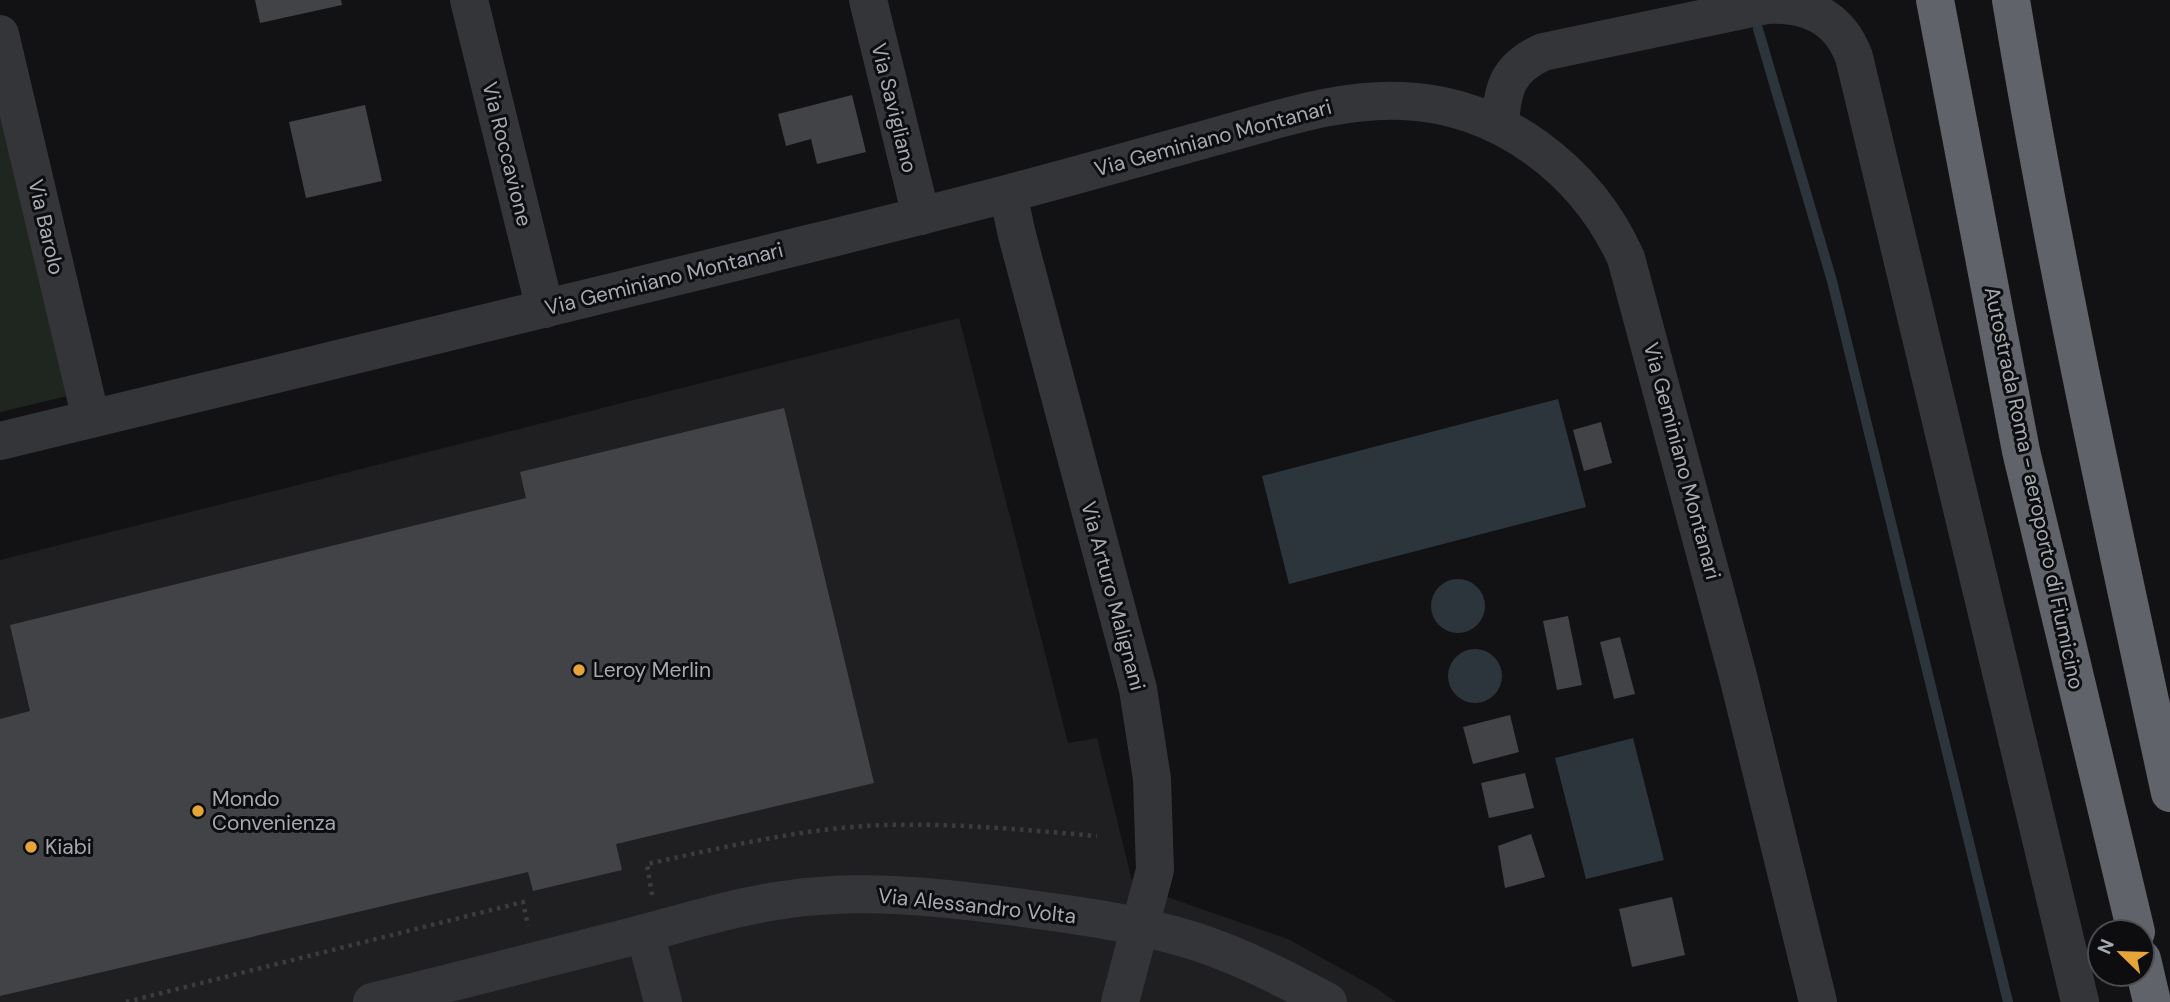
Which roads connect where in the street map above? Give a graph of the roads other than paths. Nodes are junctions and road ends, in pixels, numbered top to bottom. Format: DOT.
graph roads {
  1 [pos="469,0"];
  2 [pos="868,0"];
  3 [pos="2011,0"];
  4 [pos="1936,12"];
  5 [pos="0,34"];
  6 [pos="1500,125"];
  7 [pos="1007,194"];
  8 [pos="921,216"];
  9 [pos="545,309"];
  10 [pos="92,419"];
  11 [pos="0,441"];
  12 [pos="2170,793"];
  13 [pos="643,915"];
  14 [pos="2133,918"];
  15 [pos="1141,928"];
  16 [pos="372,1002"];
  17 [pos="663,1002"];
  18 [pos="1120,1002"];
  19 [pos="1328,1002"];
  20 [pos="1818,1002"];
  21 [pos="2080,1002"];
  1 -- 9 [label="street, Via Roccavione"];
  2 -- 8 [label="street, Via Savigliano"];
  3 -- 12 [label="highway"];
  4 -- 14 [label="highway, Autostrada Roma - aeroporto di Fiumicino"];
  5 -- 10 [label="street, Via Barolo"];
  6 -- 7 [label="street, Via Geminiano Montanari"];
  6 -- 20 [label="street, Via Geminiano Montanari"];
  6 -- 21 [label="street"];
  7 -- 8 [label="street, Via Geminiano Montanari"];
  7 -- 15 [label="street, Via Arturo Malignani"];
  8 -- 9 [label="street, Via Geminiano Montanari"];
  9 -- 10 [label="street, Via Geminiano Montanari"];
  10 -- 11 [label="street, Via Geminiano Montanari"];
  13 -- 15 [label="street, Via Alessandro Volta"];
  13 -- 16 [label="street, Via Alessandro Volta"];
  13 -- 17 [label="street"];
  15 -- 18 [label="street, Via Arturo Malignani"];
  15 -- 19 [label="street, Via Alessandro Volta"];
}
